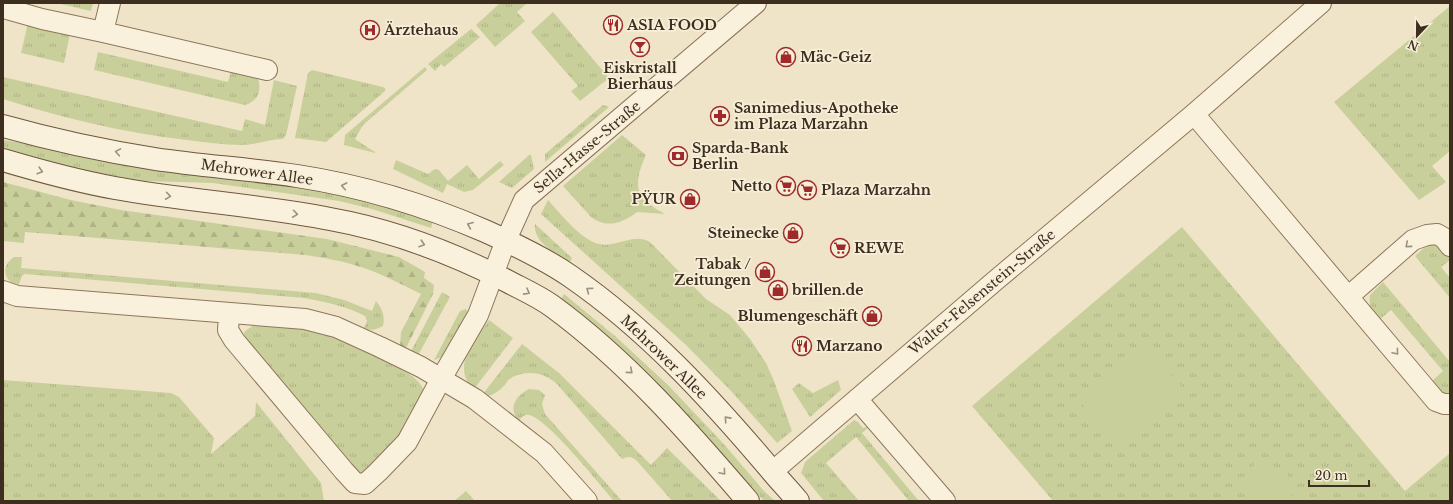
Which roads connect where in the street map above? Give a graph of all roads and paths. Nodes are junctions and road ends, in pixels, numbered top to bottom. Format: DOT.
graph roads {
  1 [pos="110,3"];
  2 [pos="1321,3"];
  3 [pos="744,7"];
  4 [pos="3,8"];
  5 [pos="103,32"];
  6 [pos="267,70"];
  7 [pos="1194,114"];
  8 [pos="3,126"];
  9 [pos="3,160"];
  10 [pos="506,240"];
  11 [pos="1450,246"];
  12 [pos="493,274"];
  13 [pos="3,291"];
  14 [pos="1349,296"];
  15 [pos="229,314"];
  16 [pos="441,379"];
  17 [pos="857,399"];
  18 [pos="1450,404"];
  19 [pos="772,472"];
  20 [pos="586,501"];
  21 [pos="748,501"];
  22 [pos="798,501"];
  23 [pos="945,501"];
  1 -- 5 [label="street"];
  2 -- 7 [label="street, Walter-Felsenstein-Straße"];
  3 -- 10 [label="street, Sella-Hasse-Straße"];
  4 -- 5 [label="street"];
  5 -- 6 [label="street"];
  7 -- 14 [label="street"];
  7 -- 17 [label="street, Walter-Felsenstein-Straße"];
  10 -- 8 [label="main road, Mehrower Allee, one-way"];
  9 -- 12 [label="main road, one-way"];
  10 -- 12 [label="street"];
  19 -- 10 [label="main road, Mehrower Allee, one-way"];
  11 -- 14 [label="street, one-way"];
  12 -- 16 [label="street"];
  12 -- 21 [label="main road, one-way"];
  13 -- 15 [label="street"];
  14 -- 18 [label="street, one-way"];
  15 -- 16 [label="street"];
  15 -- 16 [label="street"];
  16 -- 20 [label="street"];
  17 -- 19 [label="street, Walter-Felsenstein-Straße"];
  17 -- 23 [label="street"];
  19 -- 22 [label="main road, Mehrower Allee"];
}
